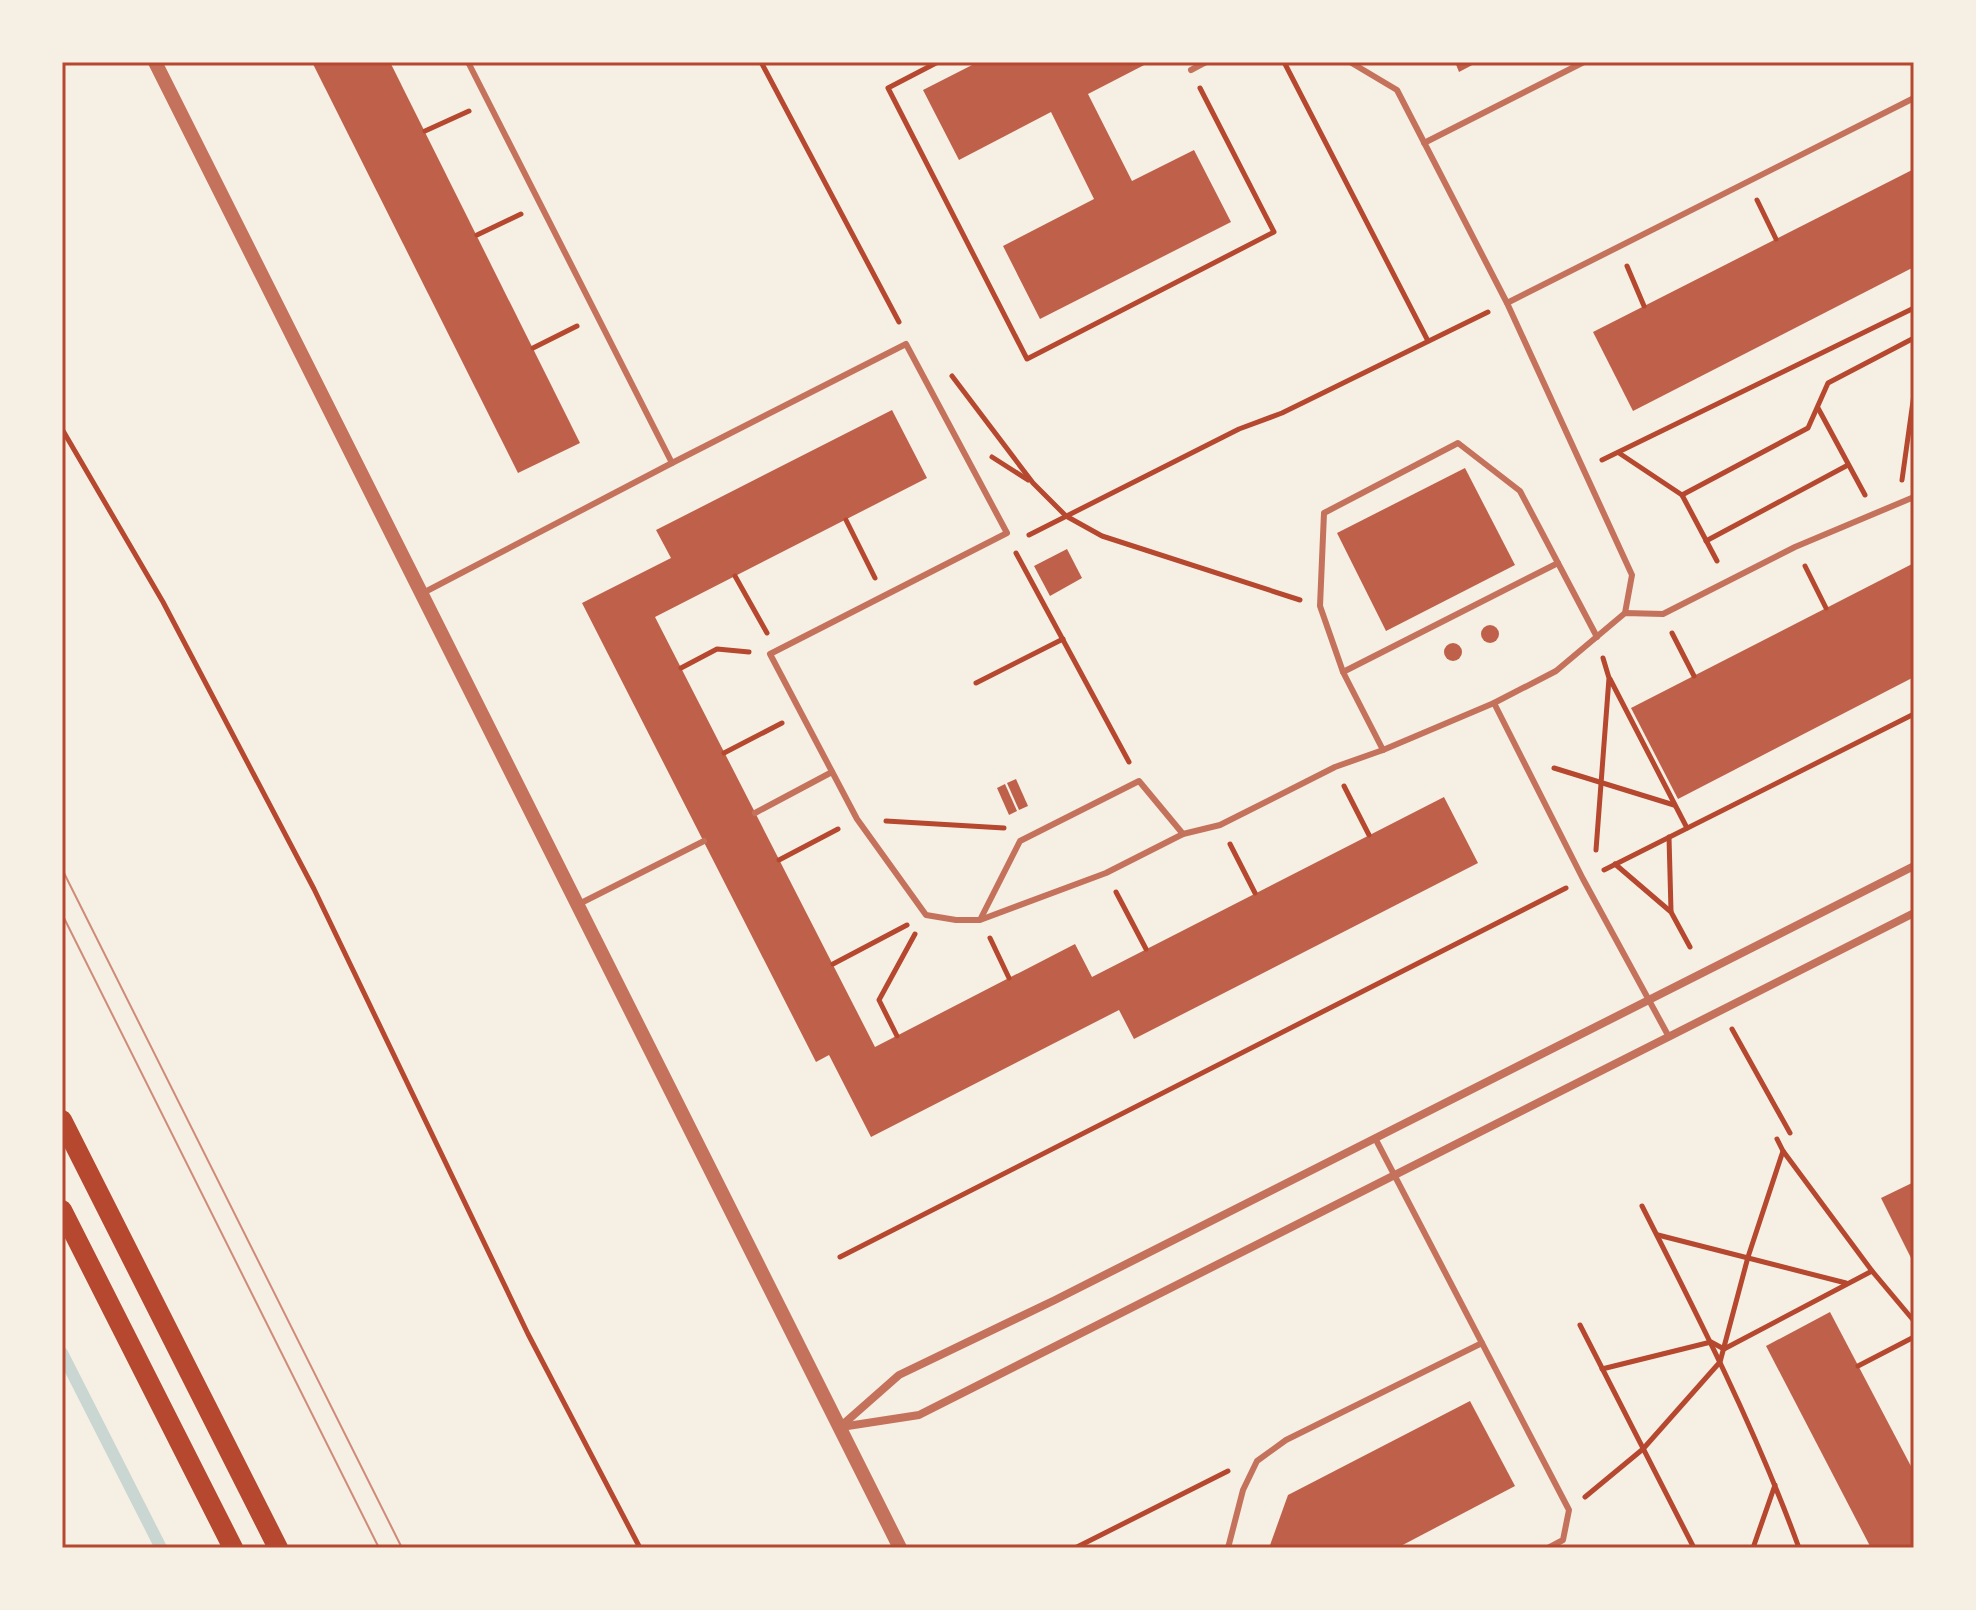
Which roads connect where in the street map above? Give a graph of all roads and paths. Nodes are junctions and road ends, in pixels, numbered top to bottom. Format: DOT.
graph roads {
  1 [pos="155,62"];
  2 [pos="468,62"];
  3 [pos="761,62"];
  4 [pos="938,62"];
  5 [pos="1206,62"];
  6 [pos="1284,62"];
  7 [pos="1350,62"];
  8 [pos="1584,62"];
  9 [pos="1191,70"];
  10 [pos="1914,98"];
  11 [pos="488,102"];
  12 [pos="425,131"];
  13 [pos="1424,143"];
  14 [pos="1747,182"];
  15 [pos="540,204"];
  16 [pos="477,235"];
  17 [pos="1776,239"];
  18 [pos="1619,246"];
  19 [pos="1507,303"];
  20 [pos="1644,306"];
  21 [pos="1914,308"];
  22 [pos="596,316"];
  23 [pos="904,327"];
  24 [pos="1914,338"];
  25 [pos="1428,341"];
  26 [pos="533,348"];
  27 [pos="947,370"];
  28 [pos="1914,394"];
  29 [pos="1817,408"];
  30 [pos="62,429"];
  31 [pos="1618,452"];
  32 [pos="672,463"];
  33 [pos="1848,465"];
  34 [pos="1583,469"];
  35 [pos="1682,495"];
  36 [pos="1914,497"];
  37 [pos="1899,503"];
  38 [pos="1875,514"];
  39 [pos="1066,516"];
  40 [pos="846,520"];
  41 [pos="1007,533"];
  42 [pos="1706,541"];
  43 [pos="1011,543"];
  44 [pos="1795,547"];
  45 [pos="1558,563"];
  46 [pos="735,576"];
  47 [pos="1728,581"];
  48 [pos="421,594"];
  49 [pos="884,597"];
  50 [pos="1320,606"];
  51 [pos="1826,608"];
  52 [pos="1625,613"];
  53 [pos="1663,614"];
  54 [pos="1597,637"];
  55 [pos="1063,639"];
  56 [pos="773,653"];
  57 [pos="681,668"];
  58 [pos="1343,672"];
  59 [pos="1694,676"];
  60 [pos="1609,678"];
  61 [pos="976,683"];
  62 [pos="1494,703"];
  63 [pos="801,713"];
  64 [pos="1914,714"];
  65 [pos="1383,750"];
  66 [pos="724,753"];
  67 [pos="1522,759"];
  68 [pos="1335,767"];
  69 [pos="832,772"];
  70 [pos="1139,781"];
  71 [pos="1601,783"];
  72 [pos="1675,806"];
  73 [pos="755,813"];
  74 [pos="857,819"];
  75 [pos="1220,825"];
  76 [pos="1687,828"];
  77 [pos="1183,834"];
  78 [pos="1369,835"];
  79 [pos="1669,837"];
  80 [pos="704,841"];
  81 [pos="1020,841"];
  82 [pos="779,860"];
  83 [pos="1615,864"];
  84 [pos="1914,866"];
  85 [pos="1605,869"];
  86 [pos="1106,873"];
  87 [pos="1583,879"];
  88 [pos="1255,893"];
  89 [pos="577,905"];
  90 [pos="1671,912"];
  91 [pos="1914,913"];
  92 [pos="926,915"];
  93 [pos="980,920"];
  94 [pos="1690,947"];
  95 [pos="1146,949"];
  96 [pos="833,964"];
  97 [pos="1009,978"];
  98 [pos="1648,1000"];
  99 [pos="1732,1029"];
  100 [pos="897,1036"];
  101 [pos="1669,1037"];
  102 [pos="62,1120"];
  103 [pos="1790,1133"];
  104 [pos="1375,1138"];
  105 [pos="1777,1139"];
  106 [pos="1783,1151"];
  107 [pos="1395,1175"];
  108 [pos="1642,1206"];
  109 [pos="62,1210"];
  110 [pos="1657,1235"];
  111 [pos="840,1257"];
  112 [pos="1748,1257"];
  113 [pos="1872,1271"];
  114 [pos="1847,1284"];
  115 [pos="1914,1321"];
  116 [pos="1580,1325"];
  117 [pos="1914,1337"];
  118 [pos="1711,1342"];
  119 [pos="1482,1343"];
  120 [pos="1724,1349"];
  121 [pos="1720,1362"];
  122 [pos="1858,1366"];
  123 [pos="1602,1369"];
  124 [pos="840,1427"];
  125 [pos="1643,1449"];
  126 [pos="1257,1461"];
  127 [pos="1776,1483"];
  128 [pos="1569,1510"];
  129 [pos="233,1548"];
  130 [pos="278,1548"];
  131 [pos="640,1548"];
  132 [pos="900,1548"];
  133 [pos="1075,1548"];
  134 [pos="1228,1548"];
  135 [pos="1548,1548"];
  136 [pos="1694,1548"];
  137 [pos="1753,1548"];
  138 [pos="1799,1548"];
  1 -- 48 [label="street"];
  2 -- 11 [label="lane"];
  3 -- 23 [label="path"];
  4 -- 9 [label="path"];
  5 -- 9 [label="lane"];
  6 -- 25 [label="path"];
  7 -- 13 [label="lane"];
  8 -- 13 [label="lane"];
  10 -- 14 [label="lane"];
  11 -- 12 [label="path"];
  11 -- 15 [label="lane"];
  13 -- 19 [label="lane"];
  14 -- 17 [label="path"];
  14 -- 18 [label="lane"];
  15 -- 16 [label="path"];
  15 -- 22 [label="lane"];
  18 -- 19 [label="lane"];
  18 -- 20 [label="path"];
  19 -- 25 [label="path"];
  19 -- 34 [label="lane"];
  21 -- 31 [label="path"];
  22 -- 26 [label="path"];
  22 -- 32 [label="lane"];
  24 -- 29 [label="path"];
  25 -- 39 [label="path"];
  27 -- 39 [label="path"];
  28 -- 37 [label="path"];
  29 -- 33 [label="path"];
  29 -- 35 [label="path"];
  30 -- 131 [label="path"];
  31 -- 34 [label="path"];
  31 -- 35 [label="path"];
  32 -- 41 [label="lane"];
  32 -- 48 [label="lane"];
  33 -- 38 [label="path"];
  33 -- 42 [label="path"];
  34 -- 52 [label="lane"];
  35 -- 42 [label="path"];
  36 -- 37 [label="lane"];
  37 -- 38 [label="lane"];
  38 -- 44 [label="lane"];
  39 -- 43 [label="path"];
  39 -- 50 [label="path"];
  40 -- 49 [label="path"];
  41 -- 43 [label="path"];
  41 -- 49 [label="lane"];
  42 -- 47 [label="path"];
  43 -- 55 [label="path"];
  44 -- 47 [label="lane"];
  44 -- 51 [label="path"];
  45 -- 50 [label="lane"];
  45 -- 54 [label="lane"];
  45 -- 58 [label="lane"];
  46 -- 56 [label="path"];
  47 -- 53 [label="lane"];
  48 -- 89 [label="street"];
  49 -- 56 [label="lane"];
  50 -- 58 [label="lane"];
  52 -- 53 [label="lane"];
  52 -- 54 [label="lane"];
  53 -- 59 [label="path"];
  54 -- 60 [label="path"];
  54 -- 62 [label="lane"];
  55 -- 61 [label="path"];
  55 -- 70 [label="path"];
  56 -- 57 [label="path"];
  56 -- 63 [label="lane"];
  58 -- 65 [label="lane"];
  60 -- 71 [label="path"];
  60 -- 72 [label="path"];
  62 -- 65 [label="lane"];
  62 -- 67 [label="lane"];
  63 -- 66 [label="path"];
  63 -- 69 [label="lane"];
  64 -- 76 [label="path"];
  65 -- 68 [label="lane"];
  67 -- 71 [label="path"];
  67 -- 87 [label="lane"];
  68 -- 75 [label="lane"];
  68 -- 78 [label="path"];
  69 -- 73 [label="lane"];
  69 -- 74 [label="lane"];
  70 -- 77 [label="lane"];
  70 -- 81 [label="lane"];
  71 -- 72 [label="path"];
  71 -- 85 [label="path"];
  72 -- 76 [label="path"];
  74 -- 81 [label="path"];
  74 -- 82 [label="path"];
  74 -- 92 [label="lane"];
  75 -- 77 [label="lane"];
  75 -- 88 [label="path"];
  76 -- 79 [label="path"];
  77 -- 86 [label="lane"];
  79 -- 83 [label="path"];
  79 -- 90 [label="path"];
  80 -- 89 [label="lane"];
  81 -- 93 [label="lane"];
  83 -- 85 [label="path"];
  83 -- 90 [label="path"];
  84 -- 98 [label="street"];
  85 -- 87 [label="path"];
  86 -- 93 [label="lane"];
  86 -- 95 [label="path"];
  87 -- 98 [label="lane"];
  87 -- 111 [label="path"];
  89 -- 124 [label="street"];
  90 -- 94 [label="path"];
  91 -- 101 [label="street"];
  92 -- 93 [label="lane"];
  92 -- 96 [label="path"];
  92 -- 100 [label="path"];
  93 -- 97 [label="path"];
  98 -- 101 [label="lane"];
  98 -- 104 [label="street"];
  99 -- 103 [label="path"];
  101 -- 107 [label="street"];
  102 -- 130 [label="main road"];
  104 -- 107 [label="lane"];
  104 -- 124 [label="street"];
  105 -- 106 [label="path"];
  106 -- 112 [label="path"];
  106 -- 113 [label="path"];
  107 -- 119 [label="lane"];
  107 -- 124 [label="street"];
  108 -- 110 [label="path"];
  109 -- 129 [label="main road"];
  110 -- 112 [label="path"];
  110 -- 118 [label="path"];
  112 -- 114 [label="path"];
  112 -- 120 [label="path"];
  113 -- 114 [label="path"];
  113 -- 115 [label="path"];
  114 -- 120 [label="path"];
  116 -- 123 [label="path"];
  117 -- 122 [label="path"];
  118 -- 120 [label="path"];
  118 -- 121 [label="path"];
  118 -- 123 [label="path"];
  119 -- 126 [label="lane"];
  119 -- 128 [label="lane"];
  120 -- 121 [label="path"];
  121 -- 125 [label="path"];
  121 -- 127 [label="path"];
  123 -- 125 [label="path"];
  124 -- 132 [label="street"];
  125 -- 128 [label="path"];
  125 -- 136 [label="path"];
  126 -- 133 [label="path"];
  126 -- 134 [label="lane"];
  127 -- 137 [label="path"];
  127 -- 138 [label="path"];
  128 -- 135 [label="lane"];
}
